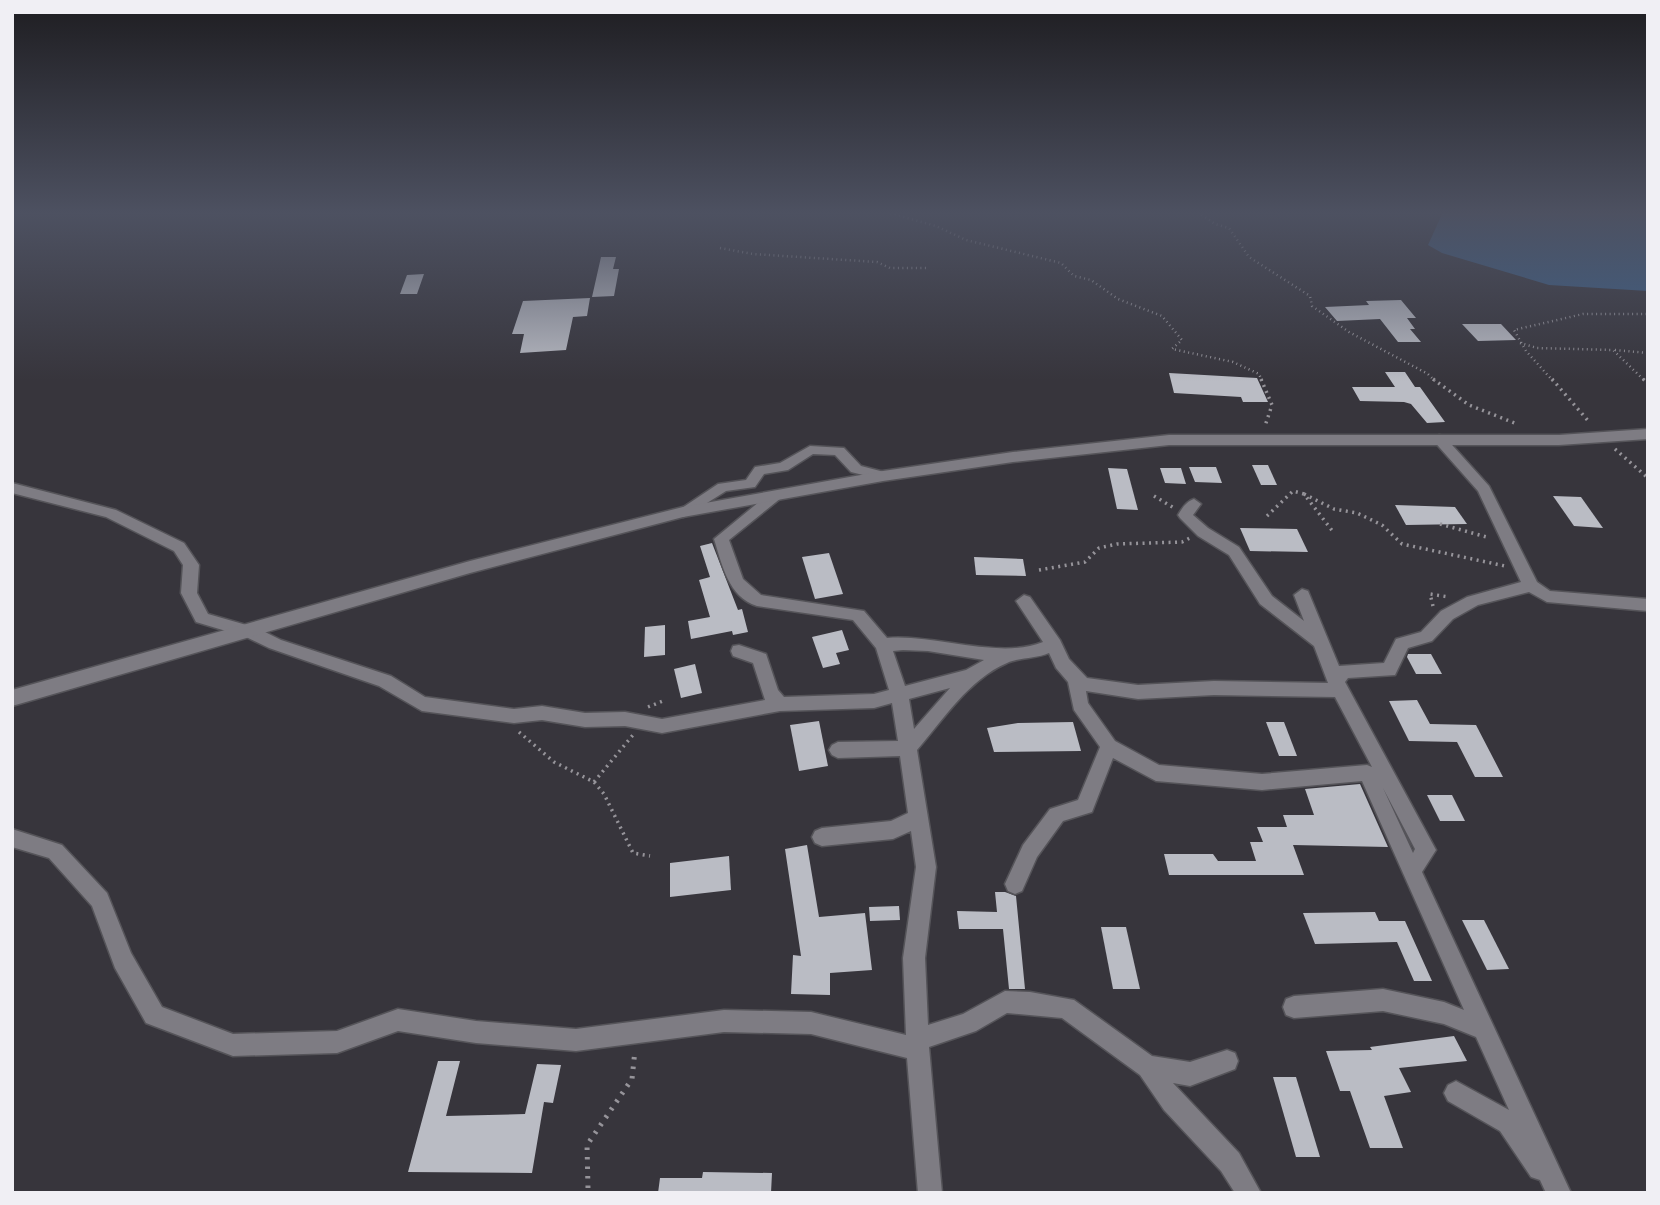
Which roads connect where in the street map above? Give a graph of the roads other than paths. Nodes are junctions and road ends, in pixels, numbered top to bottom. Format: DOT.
graph roads {
  1 [pos="1648,434"];
  2 [pos="1439,439"];
  3 [pos="883,476"];
  4 [pos="12,488"];
  5 [pos="776,495"];
  6 [pos="1189,509"];
  7 [pos="683,512"];
  8 [pos="1531,586"];
  9 [pos="1302,595"];
  10 [pos="1024,601"];
  11 [pos="1648,605"];
  12 [pos="251,632"];
  13 [pos="1321,642"];
  14 [pos="1054,644"];
  15 [pos="883,645"];
  16 [pos="739,651"];
  17 [pos="1006,655"];
  18 [pos="971,676"];
  19 [pos="1076,680"];
  20 [pos="1338,686"];
  21 [pos="899,693"];
  22 [pos="12,698"];
  23 [pos="780,704"];
  24 [pos="1109,747"];
  25 [pos="908,748"];
  26 [pos="838,750"];
  27 [pos="919,817"];
  28 [pos="822,837"];
  29 [pos="12,838"];
  30 [pos="1411,871"];
  31 [pos="1015,884"];
  32 [pos="1294,1007"];
  33 [pos="1484,1029"];
  34 [pos="918,1044"];
  35 [pos="1227,1062"];
  36 [pos="1148,1067"];
  37 [pos="1455,1093"];
  38 [pos="930,1193"];
  39 [pos="1249,1193"];
  40 [pos="1558,1193"];
  1 -- 2 [label="street"];
  2 -- 3 [label="street"];
  2 -- 8 [label="street"];
  3 -- 5 [label="street"];
  3 -- 7 [label="street"];
  4 -- 12 [label="street"];
  5 -- 7 [label="street"];
  5 -- 15 [label="street"];
  6 -- 13 [label="street"];
  7 -- 12 [label="street"];
  8 -- 11 [label="street"];
  8 -- 20 [label="street"];
  9 -- 13 [label="street"];
  10 -- 14 [label="street"];
  12 -- 22 [label="street"];
  12 -- 23 [label="street"];
  13 -- 20 [label="street"];
  14 -- 17 [label="street"];
  14 -- 19 [label="street"];
  15 -- 17 [label="street"];
  15 -- 21 [label="street"];
  16 -- 23 [label="street"];
  17 -- 18 [label="street"];
  18 -- 21 [label="street"];
  18 -- 25 [label="street"];
  19 -- 20 [label="street"];
  19 -- 24 [label="street"];
  20 -- 30 [label="street"];
  21 -- 23 [label="street"];
  21 -- 25 [label="street"];
  24 -- 30 [label="street"];
  24 -- 31 [label="street"];
  25 -- 26 [label="street"];
  25 -- 27 [label="street"];
  27 -- 28 [label="street"];
  27 -- 34 [label="street"];
  29 -- 34 [label="street"];
  30 -- 33 [label="street"];
  32 -- 33 [label="street"];
  33 -- 40 [label="street"];
  34 -- 36 [label="street"];
  34 -- 38 [label="street"];
  35 -- 36 [label="street"];
  36 -- 39 [label="street"];
  37 -- 40 [label="street"];
}
